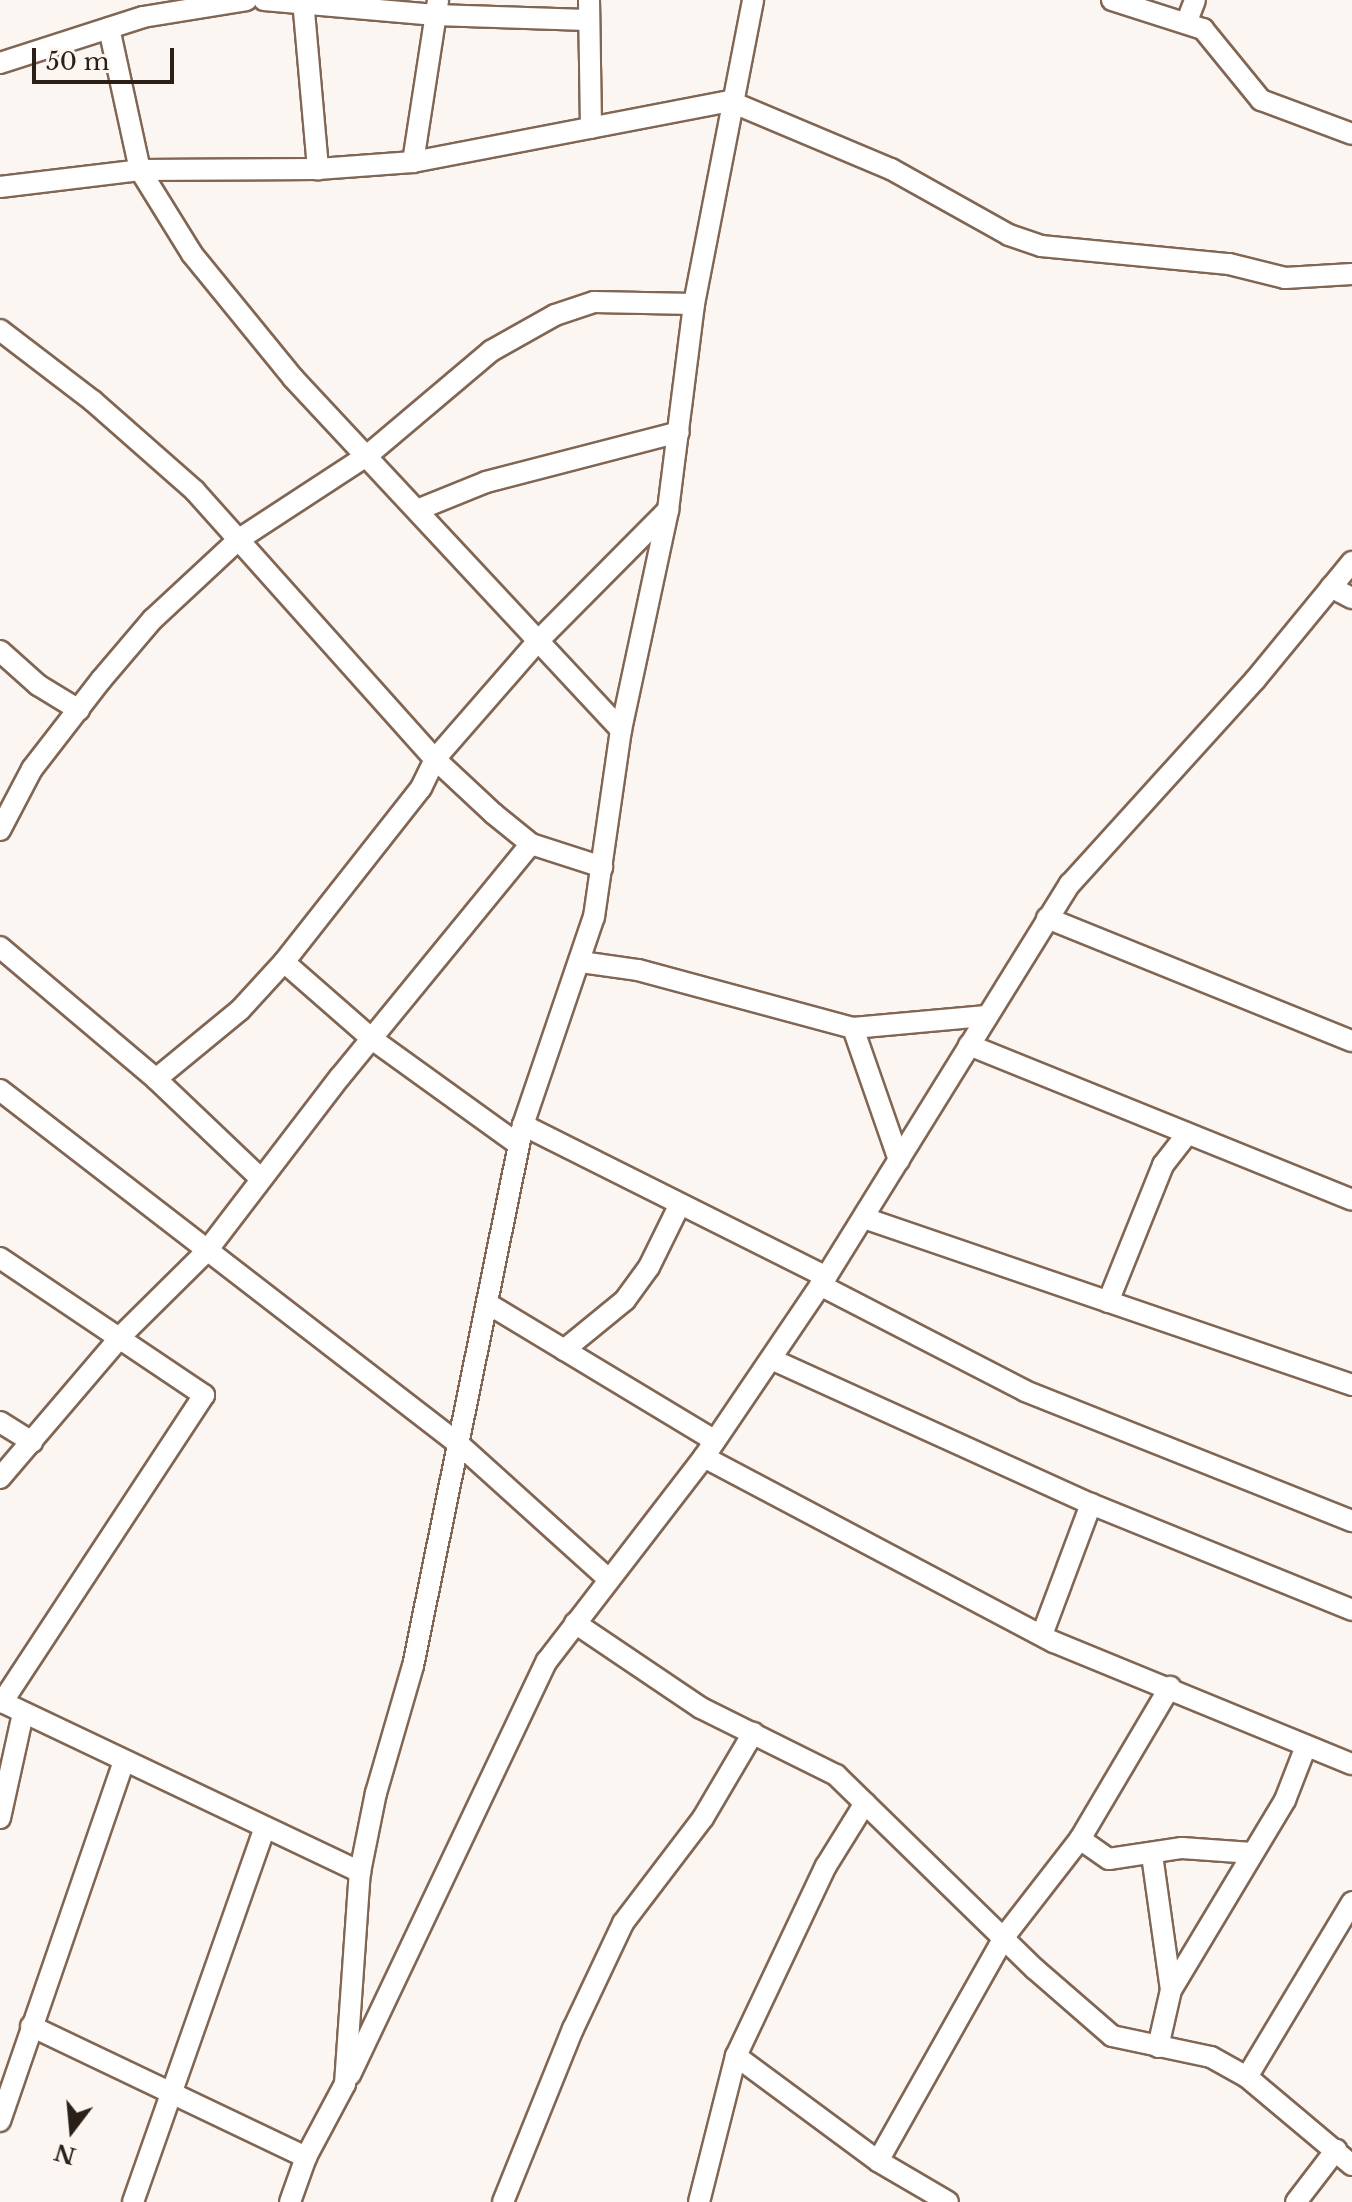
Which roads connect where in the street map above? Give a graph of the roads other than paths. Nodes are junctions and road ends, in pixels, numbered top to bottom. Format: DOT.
graph roads {
  1 [pos="247,0"];
  2 [pos="264,0"];
  3 [pos="753,0"];
  4 [pos="1112,0"];
  5 [pos="1195,0"];
  6 [pos="304,1"];
  7 [pos="437,8"];
  8 [pos="141,9"];
  9 [pos="588,10"];
  10 [pos="1187,21"];
  11 [pos="109,28"];
  12 [pos="0,63"];
  13 [pos="729,101"];
  14 [pos="591,128"];
  15 [pos="1352,134"];
  16 [pos="413,162"];
  17 [pos="318,169"];
  18 [pos="140,170"];
  19 [pos="0,187"];
  20 [pos="1352,274"];
  21 [pos="694,304"];
  22 [pos="1,333"];
  23 [pos="679,432"];
  24 [pos="368,455"];
  25 [pos="417,510"];
  26 [pos="668,510"];
  27 [pos="238,540"];
  28 [pos="1352,562"];
  29 [pos="1331,587"];
  30 [pos="1352,598"];
  31 [pos="538,641"];
  32 [pos="0,651"];
  33 [pos="79,710"];
  34 [pos="621,730"];
  35 [pos="435,759"];
  36 [pos="0,830"];
  37 [pos="531,844"];
  38 [pos="602,867"];
  39 [pos="1047,918"];
  40 [pos="0,947"];
  41 [pos="284,962"];
  42 [pos="581,962"];
  43 [pos="986,1016"];
  44 [pos="853,1028"];
  45 [pos="372,1039"];
  46 [pos="1352,1041"];
  47 [pos="969,1045"];
  48 [pos="156,1079"];
  49 [pos="0,1090"];
  50 [pos="1187,1134"];
  51 [pos="521,1135"];
  52 [pos="899,1160"];
  53 [pos="260,1178"];
  54 [pos="1352,1200"];
  55 [pos="680,1204"];
  56 [pos="864,1218"];
  57 [pos="206,1252"];
  58 [pos="0,1258"];
  59 [pos="823,1281"];
  60 [pos="1108,1302"];
  61 [pos="490,1305"];
  62 [pos="122,1335"];
  63 [pos="564,1350"];
  64 [pos="771,1359"];
  65 [pos="1352,1385"];
  66 [pos="0,1422"];
  67 [pos="32,1442"];
  68 [pos="460,1445"];
  69 [pos="709,1448"];
  70 [pos="0,1478"];
  71 [pos="1091,1504"];
  72 [pos="1352,1521"];
  73 [pos="607,1578"];
  74 [pos="1352,1610"];
  75 [pos="575,1623"];
  76 [pos="1042,1635"];
  77 [pos="1170,1687"];
  78 [pos="1,1702"];
  79 [pos="23,1713"];
  80 [pos="753,1733"];
  81 [pos="1306,1746"];
  82 [pos="123,1764"];
  83 [pos="1352,1764"];
  84 [pos="865,1803"];
  85 [pos="0,1818"];
  86 [pos="264,1830"];
  87 [pos="1080,1839"];
  88 [pos="1252,1853"];
  89 [pos="1152,1855"];
  90 [pos="360,1872"];
  91 [pos="1352,1902"];
  92 [pos="1004,1937"];
  93 [pos="1171,1990"];
  94 [pos="31,2026"];
  95 [pos="1158,2047"];
  96 [pos="736,2056"];
  97 [pos="1247,2077"];
  98 [pos="345,2084"];
  99 [pos="172,2092"];
  100 [pos="2,2110"];
  101 [pos="1336,2150"];
  102 [pos="306,2157"];
  103 [pos="878,2161"];
  104 [pos="1352,2165"];
  105 [pos="133,2202"];
  106 [pos="290,2202"];
  107 [pos="503,2202"];
  108 [pos="699,2202"];
  109 [pos="948,2202"];
  110 [pos="1296,2202"];
  1 -- 8 [label="street"];
  2 -- 6 [label="street"];
  3 -- 13 [label="street"];
  4 -- 10 [label="street"];
  5 -- 10 [label="street"];
  6 -- 7 [label="street"];
  6 -- 17 [label="street"];
  7 -- 9 [label="street"];
  7 -- 16 [label="street"];
  8 -- 11 [label="street"];
  9 -- 14 [label="street"];
  10 -- 15 [label="street"];
  11 -- 12 [label="street"];
  11 -- 18 [label="street"];
  13 -- 14 [label="street"];
  13 -- 20 [label="street"];
  13 -- 21 [label="street"];
  14 -- 16 [label="street"];
  16 -- 17 [label="street"];
  17 -- 18 [label="street"];
  18 -- 19 [label="street"];
  18 -- 24 [label="street"];
  21 -- 23 [label="street"];
  21 -- 24 [label="street"];
  22 -- 27 [label="street"];
  23 -- 25 [label="street"];
  23 -- 26 [label="street"];
  24 -- 25 [label="street"];
  24 -- 27 [label="street"];
  25 -- 31 [label="street"];
  26 -- 31 [label="street"];
  26 -- 34 [label="street"];
  27 -- 33 [label="street"];
  27 -- 35 [label="street"];
  28 -- 29 [label="street"];
  29 -- 30 [label="street"];
  29 -- 39 [label="street"];
  31 -- 34 [label="street"];
  31 -- 35 [label="street"];
  32 -- 33 [label="street"];
  33 -- 36 [label="street"];
  34 -- 38 [label="street"];
  35 -- 37 [label="street"];
  35 -- 41 [label="street"];
  37 -- 38 [label="street"];
  37 -- 45 [label="street"];
  38 -- 42 [label="street"];
  39 -- 43 [label="street"];
  39 -- 46 [label="street"];
  40 -- 48 [label="street"];
  41 -- 45 [label="street"];
  41 -- 48 [label="street"];
  42 -- 44 [label="street"];
  42 -- 51 [label="street"];
  43 -- 44 [label="street"];
  43 -- 47 [label="street"];
  44 -- 52 [label="street"];
  45 -- 51 [label="street"];
  45 -- 53 [label="street"];
  47 -- 50 [label="street"];
  47 -- 52 [label="street"];
  48 -- 53 [label="street"];
  49 -- 57 [label="street"];
  50 -- 54 [label="street"];
  50 -- 60 [label="street"];
  51 -- 55 [label="street"];
  51 -- 61 [label="street"];
  52 -- 56 [label="street"];
  53 -- 57 [label="street"];
  55 -- 59 [label="street"];
  55 -- 63 [label="street"];
  56 -- 59 [label="street"];
  56 -- 60 [label="street"];
  57 -- 62 [label="street"];
  57 -- 68 [label="street"];
  58 -- 62 [label="street"];
  59 -- 64 [label="street"];
  59 -- 72 [label="street"];
  60 -- 65 [label="street"];
  61 -- 63 [label="street"];
  61 -- 68 [label="street"];
  62 -- 67 [label="street"];
  62 -- 78 [label="street"];
  63 -- 69 [label="street"];
  64 -- 69 [label="street"];
  64 -- 71 [label="street"];
  66 -- 67 [label="street"];
  67 -- 70 [label="street"];
  68 -- 73 [label="street"];
  68 -- 90 [label="street"];
  69 -- 73 [label="street"];
  69 -- 76 [label="street"];
  71 -- 74 [label="street"];
  71 -- 76 [label="street"];
  73 -- 75 [label="street"];
  75 -- 80 [label="street"];
  75 -- 98 [label="street"];
  76 -- 77 [label="street"];
  77 -- 81 [label="street"];
  77 -- 87 [label="street"];
  78 -- 79 [label="street"];
  79 -- 82 [label="street"];
  79 -- 85 [label="street"];
  80 -- 84 [label="street"];
  80 -- 107 [label="street"];
  81 -- 83 [label="street"];
  81 -- 88 [label="street"];
  82 -- 86 [label="street"];
  82 -- 94 [label="street"];
  84 -- 92 [label="street"];
  84 -- 96 [label="street"];
  86 -- 90 [label="street"];
  86 -- 99 [label="street"];
  87 -- 89 [label="street"];
  87 -- 92 [label="street"];
  88 -- 89 [label="street"];
  88 -- 93 [label="street"];
  89 -- 93 [label="street"];
  90 -- 98 [label="street"];
  91 -- 97 [label="street"];
  92 -- 95 [label="street"];
  92 -- 103 [label="street"];
  93 -- 95 [label="street"];
  94 -- 99 [label="street"];
  94 -- 100 [label="street"];
  95 -- 97 [label="street"];
  96 -- 103 [label="street"];
  96 -- 108 [label="street"];
  97 -- 101 [label="street"];
  98 -- 102 [label="street"];
  99 -- 102 [label="street"];
  99 -- 105 [label="street"];
  101 -- 104 [label="street"];
  101 -- 110 [label="street"];
  102 -- 106 [label="street"];
  103 -- 109 [label="street"];
}
